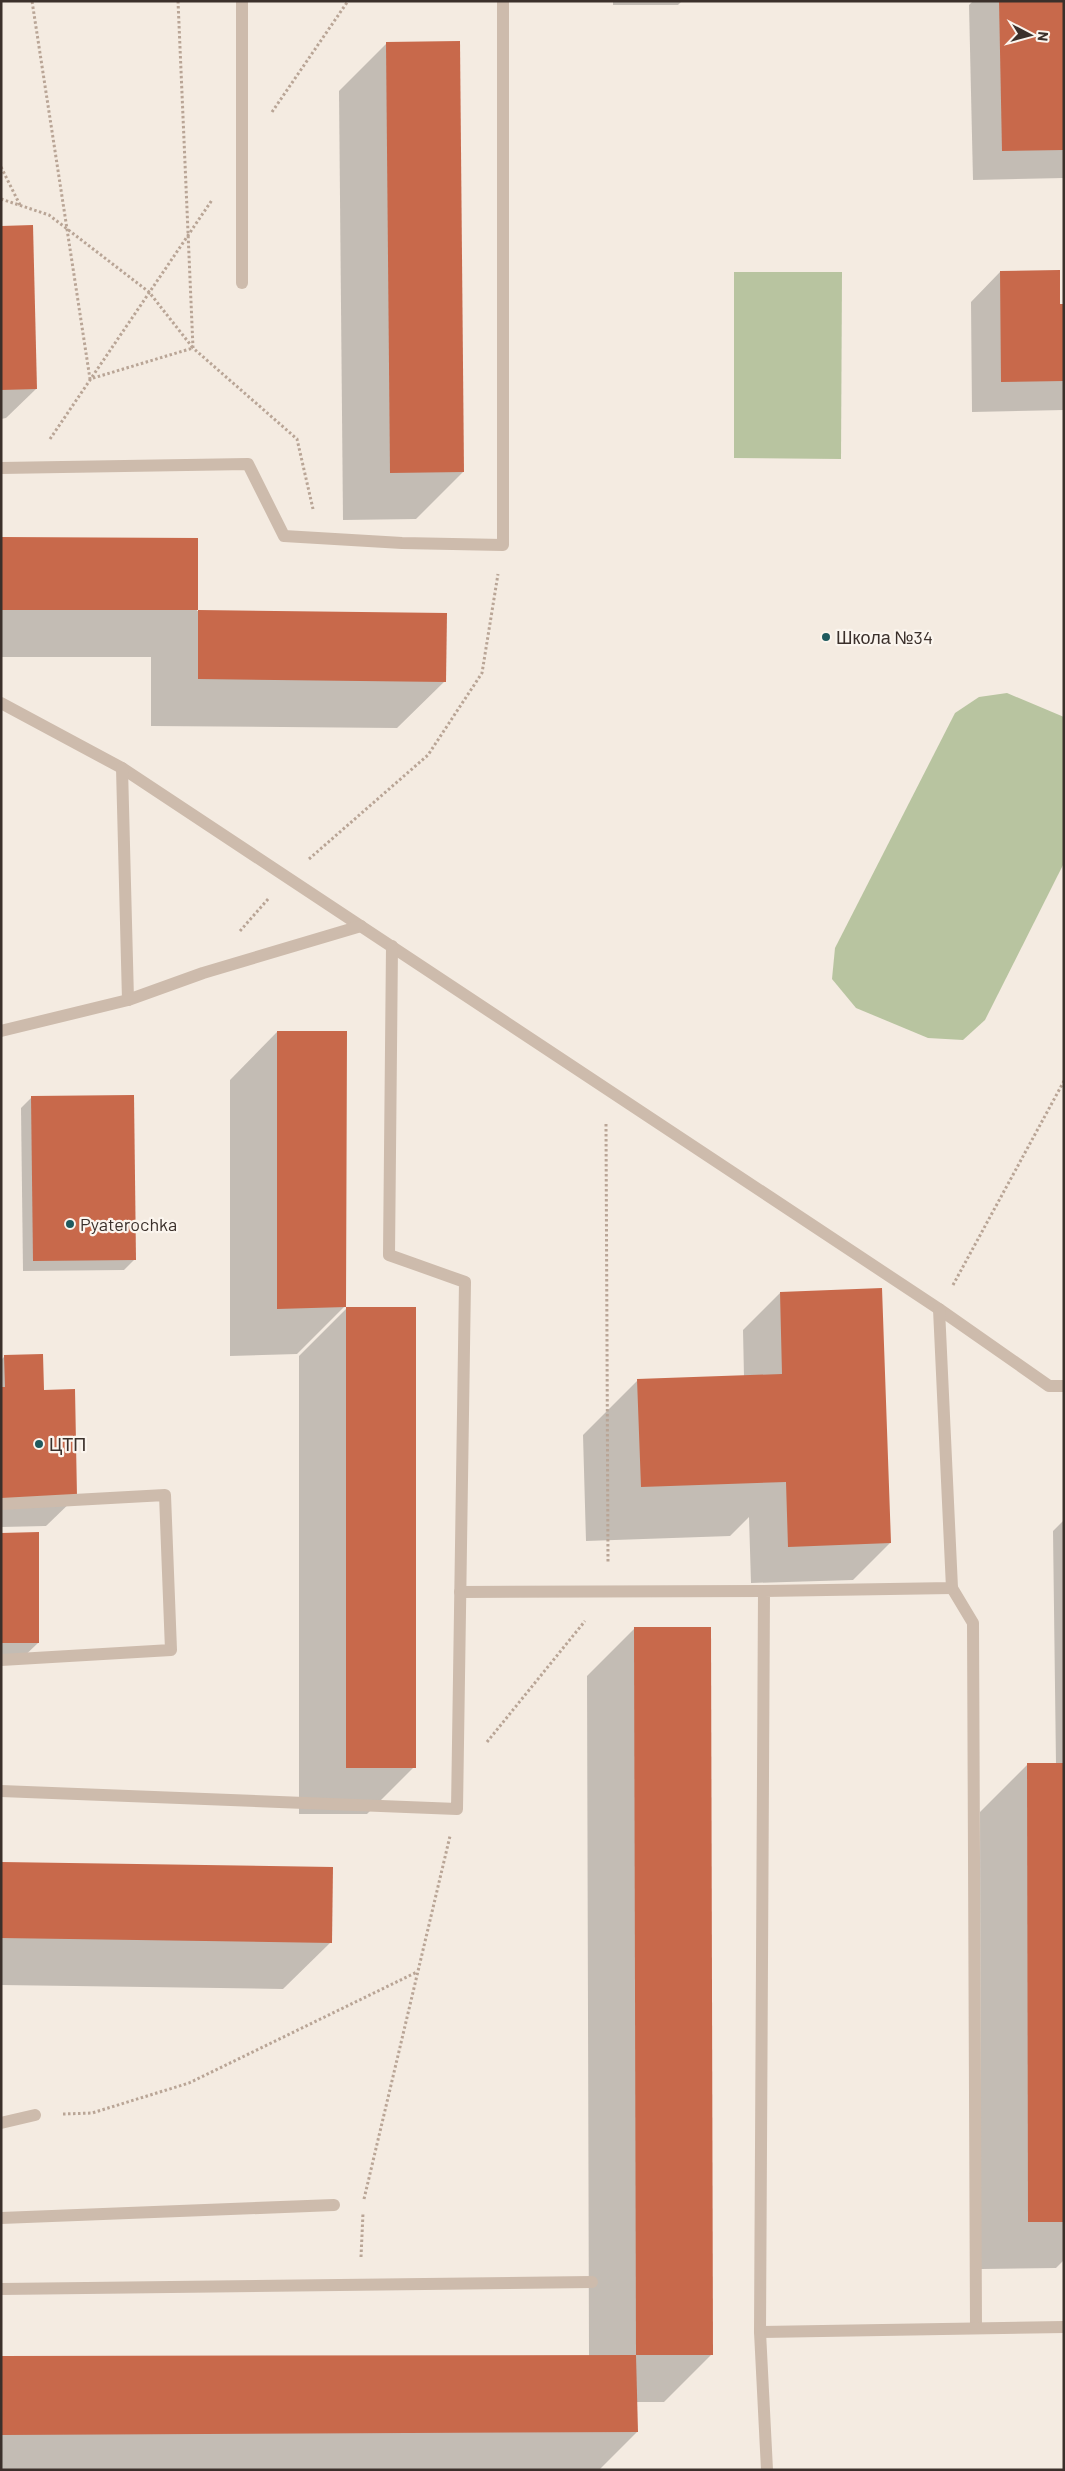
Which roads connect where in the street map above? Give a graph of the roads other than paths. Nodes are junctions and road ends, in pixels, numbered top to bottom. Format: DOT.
graph roads {
  1 [pos="242,1"];
  2 [pos="503,1"];
  3 [pos="242,282"];
  4 [pos="1,468"];
  5 [pos="1,702"];
  6 [pos="122,768"];
  7 [pos="361,926"];
  8 [pos="392,946"];
  9 [pos="128,1000"];
  10 [pos="1,1031"];
  11 [pos="939,1310"];
  12 [pos="1064,1386"];
  13 [pos="1,1504"];
  14 [pos="952,1588"];
  15 [pos="460,1592"];
  16 [pos="764,1592"];
  17 [pos="1,1660"];
  18 [pos="1,1792"];
  19 [pos="35,2115"];
  20 [pos="1,2123"];
  21 [pos="334,2205"];
  22 [pos="1,2218"];
  23 [pos="592,2282"];
  24 [pos="1,2289"];
  25 [pos="1064,2327"];
  26 [pos="976,2328"];
  27 [pos="760,2332"];
  28 [pos="767,2470"];
  1 -- 3 [label="lane"];
  2 -- 4 [label="lane"];
  5 -- 6 [label="lane"];
  6 -- 7 [label="lane"];
  6 -- 9 [label="lane"];
  7 -- 8 [label="lane"];
  7 -- 9 [label="lane"];
  8 -- 11 [label="lane"];
  8 -- 15 [label="lane"];
  9 -- 10 [label="lane"];
  11 -- 12 [label="lane"];
  11 -- 14 [label="lane"];
  13 -- 17 [label="lane"];
  14 -- 16 [label="lane"];
  14 -- 26 [label="lane"];
  15 -- 16 [label="lane"];
  15 -- 18 [label="lane"];
  16 -- 27 [label="lane"];
  19 -- 20 [label="lane"];
  21 -- 22 [label="lane"];
  23 -- 24 [label="lane"];
  25 -- 26 [label="lane"];
  26 -- 27 [label="lane"];
  27 -- 28 [label="lane"];
}
